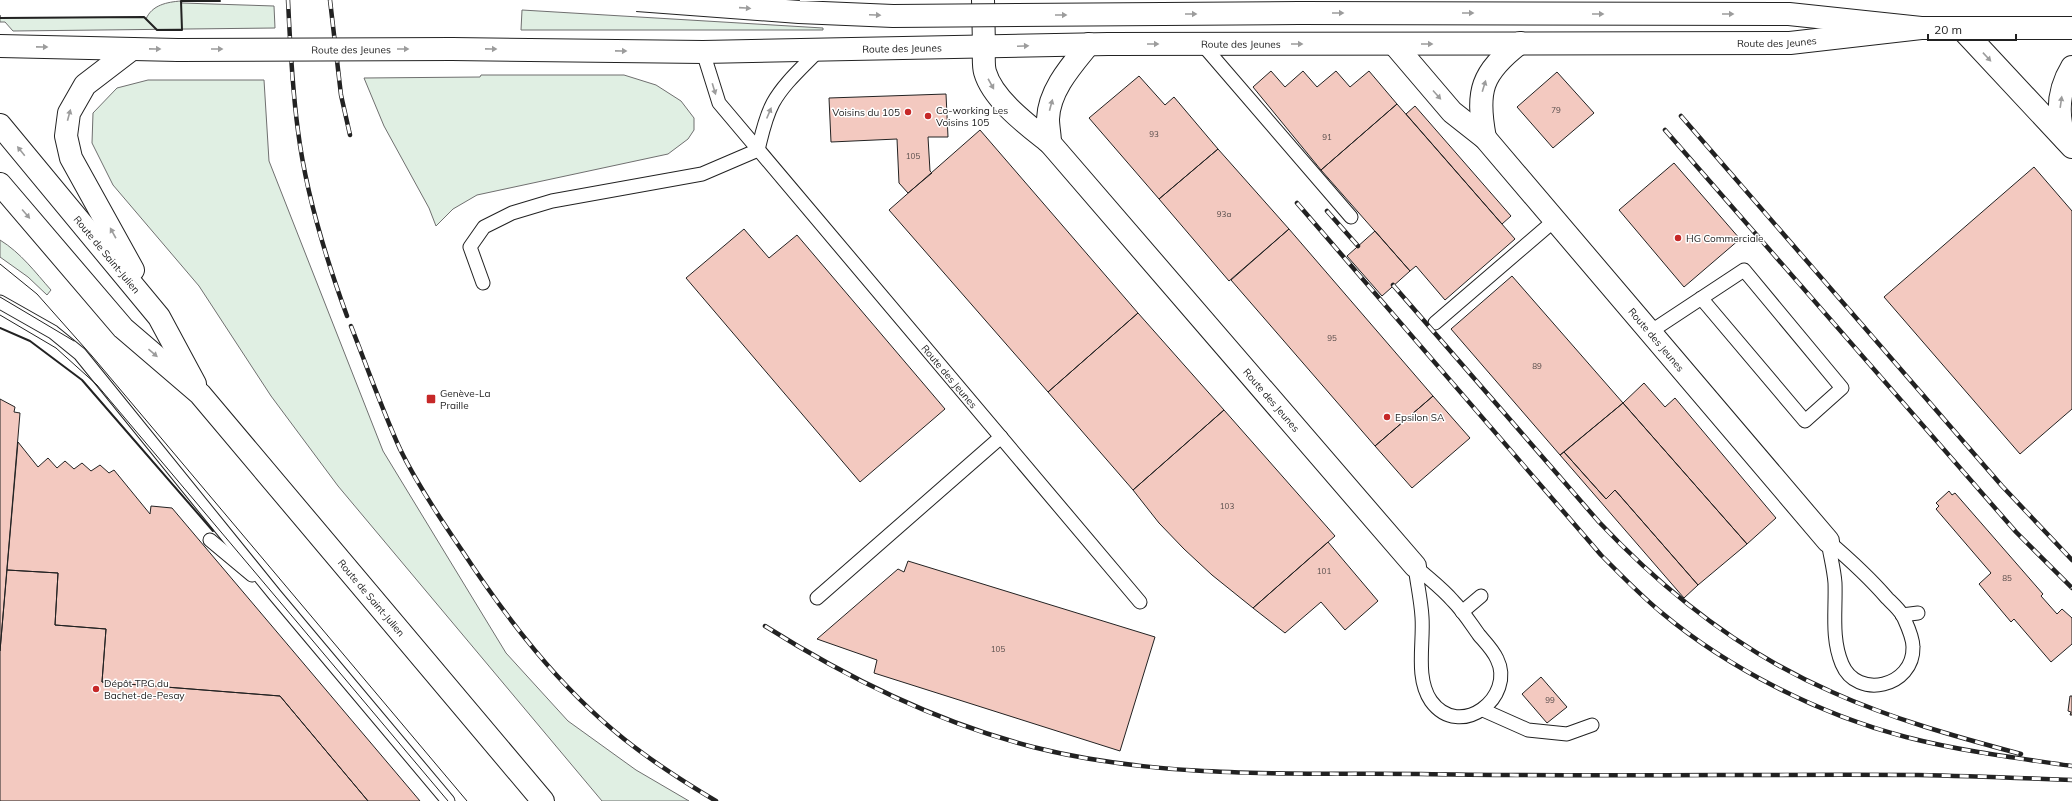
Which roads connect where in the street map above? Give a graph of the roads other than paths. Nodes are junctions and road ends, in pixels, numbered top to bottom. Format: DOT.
graph roads {
  1 [pos="637,0"];
  2 [pos="983,0"];
  3 [pos="1921,28"];
  4 [pos="1961,28"];
  5 [pos="2072,28"];
  6 [pos="1520,43"];
  7 [pos="1089,44"];
  8 [pos="1202,44"];
  9 [pos="1394,44"];
  10 [pos="0,46"];
  11 [pos="984,47"];
  12 [pos="132,49"];
  13 [pos="819,50"];
  14 [pos="703,52"];
  15 [pos="2072,67"];
  16 [pos="0,125"];
  17 [pos="1485,138"];
  18 [pos="1050,143"];
  19 [pos="2068,143"];
  20 [pos="758,150"];
  21 [pos="0,184"];
  22 [pos="1351,217"];
  23 [pos="1555,220"];
  24 [pos="483,283"];
  25 [pos="1701,298"];
  26 [pos="0,302"];
  27 [pos="159,317"];
  28 [pos="1435,323"];
  29 [pos="1650,332"];
  30 [pos="200,394"];
  31 [pos="1001,437"];
  32 [pos="210,540"];
  33 [pos="1828,541"];
  34 [pos="1415,566"];
  35 [pos="275,595"];
  36 [pos="1481,596"];
  37 [pos="817,598"];
  38 [pos="1140,602"];
  39 [pos="1462,612"];
  40 [pos="1918,612"];
  41 [pos="1902,615"];
  42 [pos="1483,710"];
  43 [pos="1592,724"];
  44 [pos="448,801"];
  45 [pos="543,801"];
  1 -- 3 [label="main road, one-way, bridge"];
  2 -- 11 [label="main road"];
  3 -- 4 [label="main road, Route des Jeunes"];
  3 -- 6 [label="main road, Route des Jeunes"];
  4 -- 5 [label="main road, Route des Jeunes"];
  4 -- 19 [label="main road, one-way"];
  9 -- 6 [label="main road, Route des Jeunes, one-way"];
  17 -- 6 [label="main road, one-way"];
  7 -- 8 [label="main road, Route des Jeunes, one-way"];
  11 -- 7 [label="main road, Route des Jeunes, one-way"];
  18 -- 7 [label="main road, one-way"];
  8 -- 9 [label="main road, Route des Jeunes, one-way"];
  8 -- 22 [label="lane"];
  9 -- 17 [label="main road, Route des Jeunes, one-way"];
  10 -- 12 [label="main road, Route des Jeunes, one-way"];
  11 -- 13 [label="main road, Route des Jeunes"];
  11 -- 18 [label="main road, Route des Jeunes, one-way"];
  12 -- 14 [label="main road, Route des Jeunes, one-way, bridge"];
  27 -- 12 [label="main road, one-way"];
  13 -- 14 [label="main road, Route des Jeunes"];
  20 -- 13 [label="lane, one-way"];
  14 -- 20 [label="lane, Route des Jeunes, one-way"];
  19 -- 15 [label="main road, one-way"];
  27 -- 16 [label="main road, Route de Saint-Julien, one-way"];
  17 -- 23 [label="main road, Route des Jeunes"];
  18 -- 34 [label="main road, Route des Jeunes"];
  20 -- 24 [label="lane"];
  20 -- 31 [label="lane, Route des Jeunes"];
  21 -- 30 [label="main road, Route de Saint-Julien, one-way"];
  23 -- 28 [label="lane"];
  23 -- 29 [label="main road, Route des Jeunes"];
  25 -- 25 [label="lane"];
  25 -- 29 [label="lane"];
  26 -- 35 [label="lane"];
  27 -- 30 [label="main road, Route de Saint-Julien"];
  29 -- 33 [label="main road, Route des Jeunes"];
  30 -- 45 [label="main road, Route de Saint-Julien"];
  31 -- 37 [label="lane"];
  31 -- 38 [label="lane, Route des Jeunes"];
  32 -- 35 [label="lane"];
  33 -- 41 [label="lane"];
  33 -- 41 [label="lane"];
  34 -- 39 [label="lane"];
  34 -- 42 [label="lane"];
  35 -- 44 [label="lane"];
  36 -- 39 [label="lane"];
  39 -- 42 [label="lane"];
  40 -- 41 [label="lane"];
  42 -- 43 [label="lane"];
}
